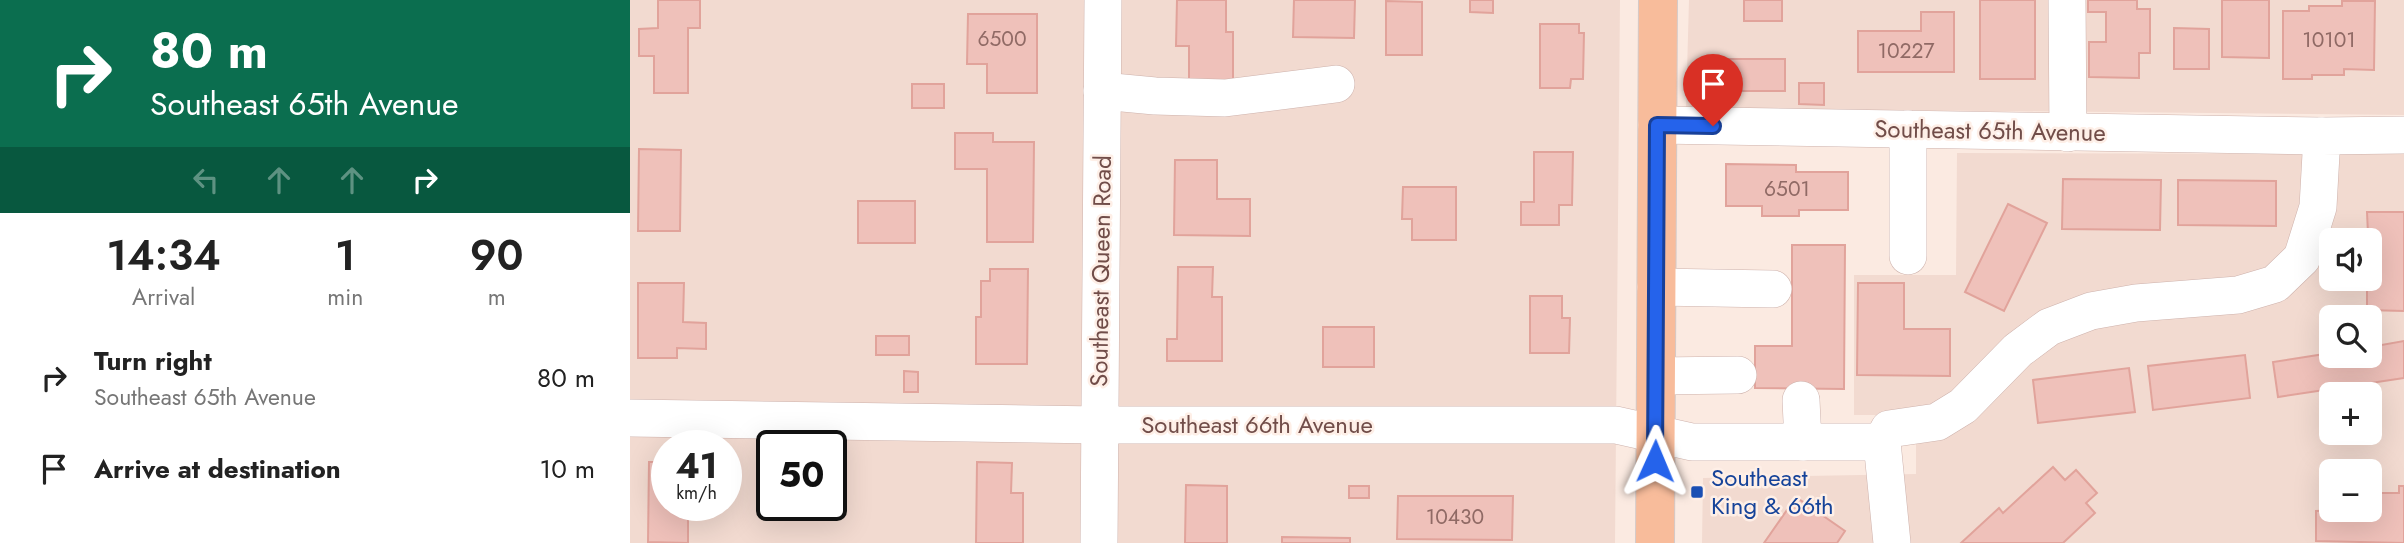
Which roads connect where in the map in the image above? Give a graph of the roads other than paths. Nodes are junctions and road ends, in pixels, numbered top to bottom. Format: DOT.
graph roads {
  1 [pos="1103,0"];
  2 [pos="1658,0"];
  3 [pos="2067,0"];
  4 [pos="1336,84"];
  5 [pos="1102,91"];
  6 [pos="1657,125"];
  7 [pos="1908,129"];
  8 [pos="2068,133"];
  9 [pos="2404,135"];
  10 [pos="2322,136"];
  11 [pos="1908,257"];
  12 [pos="1656,287"];
  13 [pos="1773,289"];
  14 [pos="1738,375"];
  15 [pos="1656,376"];
  16 [pos="1801,400"];
  17 [pos="630,418"];
  18 [pos="1099,425"];
  19 [pos="1656,434"];
  20 [pos="1803,442"];
  21 [pos="1882,442"];
  22 [pos="1099,543"];
  23 [pos="1655,543"];
  24 [pos="1892,543"];
  1 -- 5 [label="street, Southeast Queen Road"];
  2 -- 6 [label="main road"];
  3 -- 8 [label="street"];
  4 -- 5 [label="street"];
  5 -- 18 [label="street, Southeast Queen Road"];
  6 -- 7 [label="street, Southeast 65th Avenue"];
  6 -- 12 [label="main road"];
  7 -- 8 [label="street, Southeast 65th Avenue"];
  7 -- 11 [label="street"];
  8 -- 10 [label="street, Southeast 65th Avenue"];
  9 -- 10 [label="street, Southeast 65th Avenue"];
  10 -- 21 [label="street"];
  12 -- 13 [label="street"];
  12 -- 15 [label="main road"];
  14 -- 15 [label="street"];
  15 -- 19 [label="main road"];
  16 -- 20 [label="street"];
  17 -- 18 [label="street, Southeast 66th Avenue"];
  18 -- 19 [label="street, Southeast 66th Avenue"];
  18 -- 22 [label="street, Southeast Queen Road"];
  19 -- 20 [label="street, Southeast 66th Avenue"];
  19 -- 23 [label="main road"];
  20 -- 21 [label="street, Southeast 66th Avenue"];
  21 -- 24 [label="street"];
}
